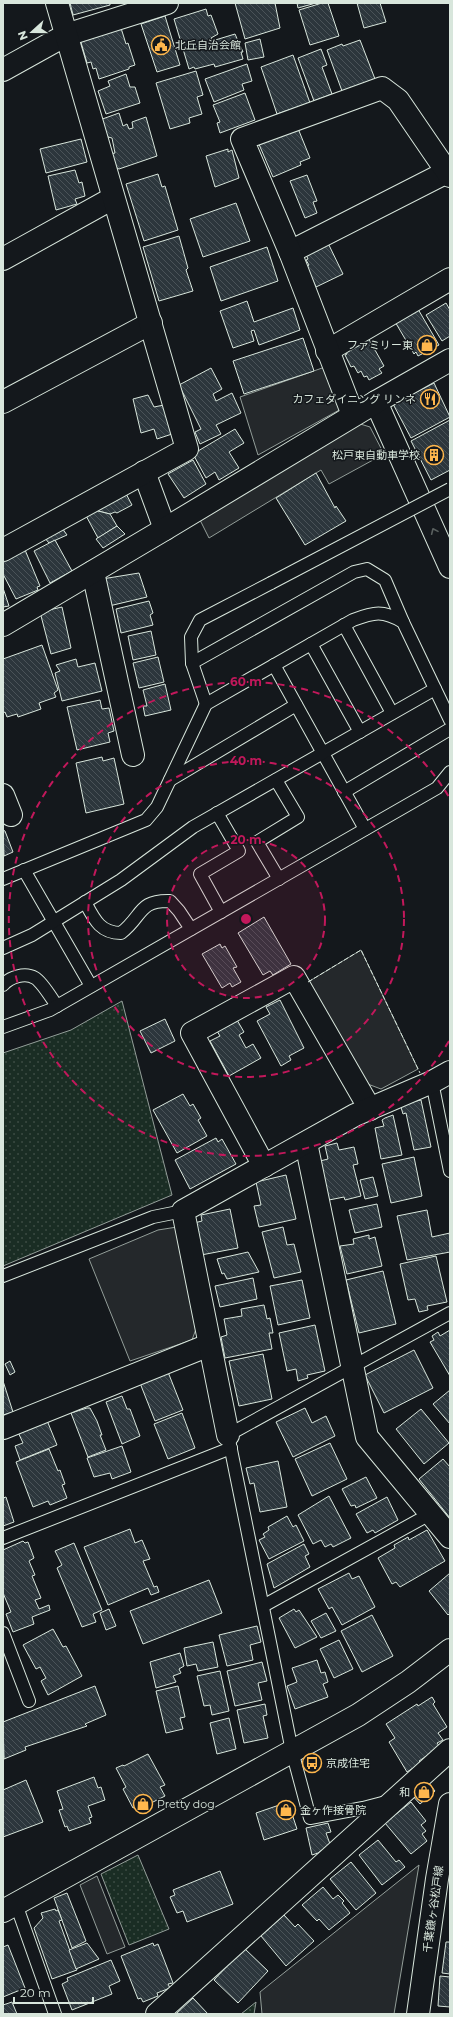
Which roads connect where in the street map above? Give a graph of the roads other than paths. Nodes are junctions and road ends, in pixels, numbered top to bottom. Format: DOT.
graph roads {
  1 [pos="57,3"];
  2 [pos="167,3"];
  3 [pos="66,35"];
  4 [pos="3,70"];
  5 [pos="449,174"];
  6 [pos="113,198"];
  7 [pos="290,252"];
  8 [pos="3,259"];
  9 [pos="450,279"];
  10 [pos="151,324"];
  11 [pos="327,351"];
  12 [pos="450,360"];
  13 [pos="3,402"];
  14 [pos="376,402"];
  15 [pos="353,415"];
  16 [pos="144,472"];
  17 [pos="450,489"];
  18 [pos="165,529"];
  19 [pos="3,550"];
  20 [pos="450,567"];
  21 [pos="93,572"];
  22 [pos="403,622"];
  23 [pos="3,625"];
  24 [pos="344,625"];
  25 [pos="311,644"];
  26 [pos="192,663"];
  27 [pos="274,665"];
  28 [pos="435,689"];
  29 [pos="206,704"];
  30 [pos="296,705"];
  31 [pos="392,713"];
  32 [pos="450,720"];
  33 [pos="450,729"];
  34 [pos="360,732"];
  35 [pos="323,753"];
  36 [pos="133,755"];
  37 [pos="450,772"];
  38 [pos="170,780"];
  39 [pos="276,780"];
  40 [pos="344,792"];
  41 [pos="3,795"];
  42 [pos="217,813"];
  43 [pos="10,815"];
  44 [pos="365,830"];
  45 [pos="24,870"];
  46 [pos="3,879"];
  47 [pos="278,879"];
  48 [pos="84,902"];
  49 [pos="221,912"];
  50 [pos="54,922"];
  51 [pos="191,929"];
  52 [pos="3,948"];
  53 [pos="3,985"];
  54 [pos="91,986"];
  55 [pos="57,1006"];
  56 [pos="3,1027"];
  57 [pos="441,1077"];
  58 [pos="370,1109"];
  59 [pos="306,1143"];
  60 [pos="264,1166"];
  61 [pos="450,1171"];
  62 [pos="183,1211"];
  63 [pos="3,1276"];
  64 [pos="450,1313"];
  65 [pos="209,1345"];
  66 [pos="352,1368"];
  67 [pos="3,1428"];
  68 [pos="230,1442"];
  69 [pos="430,1514"];
  70 [pos="450,1537"];
  71 [pos="3,1538"];
  72 [pos="263,1606"];
  73 [pos="3,1633"];
  74 [pos="450,1650"];
  75 [pos="7,1653"];
  76 [pos="29,1701"];
  77 [pos="450,1750"];
  78 [pos="292,1751"];
  79 [pos="393,1800"];
  80 [pos="450,1804"];
  81 [pos="9,1907"];
  82 [pos="55,2014"];
  83 [pos="156,2014"];
  84 [pos="418,2014"];
  1 -- 3 [label="street"];
  2 -- 3 [label="street"];
  3 -- 4 [label="street"];
  3 -- 6 [label="street"];
  5 -- 7 [label="street"];
  5 -- 7 [label="street"];
  6 -- 8 [label="street"];
  6 -- 10 [label="street"];
  7 -- 11 [label="street"];
  9 -- 11 [label="street"];
  10 -- 13 [label="street"];
  10 -- 16 [label="street"];
  11 -- 15 [label="street"];
  12 -- 14 [label="street"];
  14 -- 15 [label="street"];
  20 -- 14 [label="street, one-way"];
  15 -- 18 [label="street"];
  16 -- 18 [label="street"];
  16 -- 19 [label="street"];
  17 -- 26 [label="lane, bridge"];
  18 -- 21 [label="street"];
  21 -- 23 [label="street"];
  21 -- 36 [label="street"];
  22 -- 24 [label="lane"];
  22 -- 26 [label="lane"];
  22 -- 28 [label="lane"];
  24 -- 25 [label="lane"];
  24 -- 31 [label="lane"];
  25 -- 27 [label="lane"];
  25 -- 34 [label="lane"];
  26 -- 29 [label="lane"];
  27 -- 29 [label="lane"];
  27 -- 30 [label="lane"];
  28 -- 31 [label="lane"];
  28 -- 32 [label="lane"];
  29 -- 38 [label="lane"];
  30 -- 35 [label="lane"];
  30 -- 38 [label="lane"];
  31 -- 34 [label="lane"];
  33 -- 40 [label="lane"];
  34 -- 35 [label="lane"];
  35 -- 39 [label="lane"];
  35 -- 40 [label="lane"];
  37 -- 44 [label="lane"];
  38 -- 45 [label="lane"];
  39 -- 42 [label="lane"];
  39 -- 47 [label="lane"];
  40 -- 44 [label="lane"];
  41 -- 43 [label="street"];
  42 -- 48 [label="lane"];
  42 -- 49 [label="lane"];
  44 -- 47 [label="lane"];
  45 -- 46 [label="lane"];
  45 -- 50 [label="lane"];
  47 -- 49 [label="lane"];
  48 -- 50 [label="lane"];
  48 -- 51 [label="lane"];
  49 -- 51 [label="lane"];
  50 -- 52 [label="lane"];
  50 -- 54 [label="lane"];
  51 -- 54 [label="lane"];
  53 -- 55 [label="lane"];
  54 -- 55 [label="lane"];
  55 -- 56 [label="lane"];
  57 -- 58 [label="street"];
  57 -- 61 [label="lane"];
  58 -- 59 [label="street"];
  58 -- 60 [label="street"];
  59 -- 60 [label="street"];
  59 -- 66 [label="street"];
  60 -- 62 [label="street"];
  62 -- 63 [label="lane"];
  62 -- 65 [label="street"];
  64 -- 66 [label="lane"];
  65 -- 67 [label="street"];
  65 -- 68 [label="street"];
  66 -- 68 [label="lane"];
  66 -- 69 [label="street"];
  68 -- 71 [label="lane"];
  68 -- 72 [label="lane"];
  69 -- 70 [label="street"];
  69 -- 72 [label="lane"];
  72 -- 78 [label="lane"];
  73 -- 75 [label="lane"];
  74 -- 78 [label="street"];
  75 -- 76 [label="lane"];
  77 -- 79 [label="street"];
  78 -- 79 [label="lane"];
  78 -- 81 [label="street"];
  79 -- 83 [label="street"];
  80 -- 84 [label="street, 千葉鎌ヶ谷松戸線"];
  81 -- 82 [label="lane"];
}
